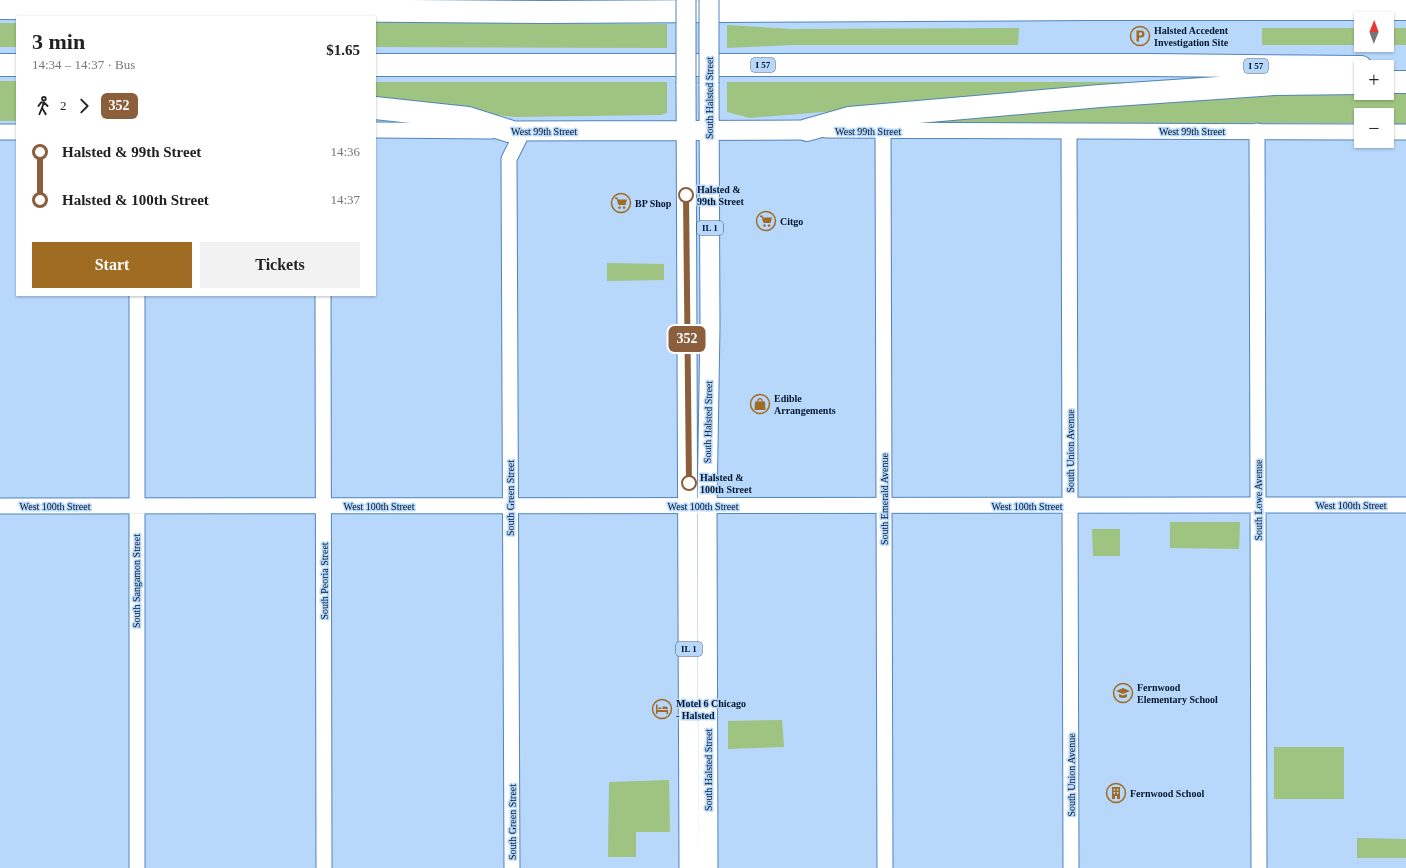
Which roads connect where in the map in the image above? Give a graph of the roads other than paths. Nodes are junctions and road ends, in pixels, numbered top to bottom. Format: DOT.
graph roads {
  1 [pos="686,0"];
  2 [pos="709,0"];
  3 [pos="0,8"];
  4 [pos="1406,9"];
  5 [pos="0,65"];
  6 [pos="16,65"];
  7 [pos="376,65"];
  8 [pos="1354,68"];
  9 [pos="1394,68"];
  10 [pos="1406,68"];
  11 [pos="1394,82"];
  12 [pos="1406,82"];
  13 [pos="1354,83"];
  14 [pos="376,108"];
  15 [pos="376,130"];
  16 [pos="686,130"];
  17 [pos="710,130"];
  18 [pos="807,130"];
  19 [pos="516,131"];
  20 [pos="883,131"];
  21 [pos="1069,131"];
  22 [pos="1257,131"];
  23 [pos="0,132"];
  24 [pos="16,132"];
  25 [pos="1354,132"];
  26 [pos="1394,132"];
  27 [pos="1406,132"];
  28 [pos="137,296"];
  29 [pos="323,296"];
  30 [pos="1406,505"];
  31 [pos="0,506"];
  32 [pos="136,506"];
  33 [pos="324,506"];
  34 [pos="510,506"];
  35 [pos="698,506"];
  36 [pos="884,506"];
  37 [pos="1070,506"];
  38 [pos="1258,506"];
  39 [pos="137,868"];
  40 [pos="324,868"];
  41 [pos="512,868"];
  42 [pos="689,868"];
  43 [pos="708,868"];
  44 [pos="885,868"];
  45 [pos="1071,868"];
  46 [pos="1259,868"];
  1 -- 16 [label="main road, South Halsted Street / IL 1, bridge"];
  2 -- 17 [label="main road, South Halsted Street / IL 1, bridge"];
  3 -- 4 [label="highway"];
  5 -- 6 [label="highway"];
  7 -- 8 [label="highway, I 57"];
  9 -- 10 [label="highway"];
  11 -- 12 [label="highway"];
  13 -- 18 [label="highway"];
  14 -- 19 [label="highway"];
  15 -- 19 [label="street, West 99th Street"];
  16 -- 17 [label="main road, West 99th Street"];
  16 -- 19 [label="main road, West 99th Street"];
  16 -- 35 [label="main road, South Halsted Street / IL 1"];
  17 -- 18 [label="main road, West 99th Street"];
  17 -- 35 [label="main road, South Halsted Street / IL 1"];
  18 -- 20 [label="street, West 99th Street"];
  19 -- 34 [label="street, South Green Street"];
  20 -- 21 [label="street, West 99th Street"];
  20 -- 36 [label="street, South Emerald Avenue"];
  21 -- 22 [label="street, West 99th Street"];
  21 -- 37 [label="street, South Union Avenue"];
  22 -- 25 [label="street, West 99th Street"];
  22 -- 38 [label="street, South Lowe Avenue"];
  23 -- 24 [label="street"];
  26 -- 27 [label="street"];
  28 -- 32 [label="street, South Sangamon Street"];
  29 -- 33 [label="street, South Peoria Street"];
  30 -- 38 [label="street, West 100th Street"];
  31 -- 32 [label="street, West 100th Street"];
  32 -- 33 [label="street, West 100th Street"];
  32 -- 39 [label="street, South Sangamon Street"];
  33 -- 34 [label="street, West 100th Street"];
  33 -- 40 [label="street, South Peoria Street"];
  34 -- 35 [label="street, West 100th Street"];
  34 -- 41 [label="street, South Green Street"];
  35 -- 36 [label="street, West 100th Street"];
  35 -- 42 [label="main road, South Halsted Street / IL 1"];
  35 -- 43 [label="main road, South Halsted Street / IL 1"];
  36 -- 37 [label="street, West 100th Street"];
  36 -- 44 [label="street, South Emerald Avenue"];
  37 -- 38 [label="street, West 100th Street"];
  37 -- 45 [label="street, South Union Avenue"];
  38 -- 46 [label="street, South Lowe Avenue"];
}
